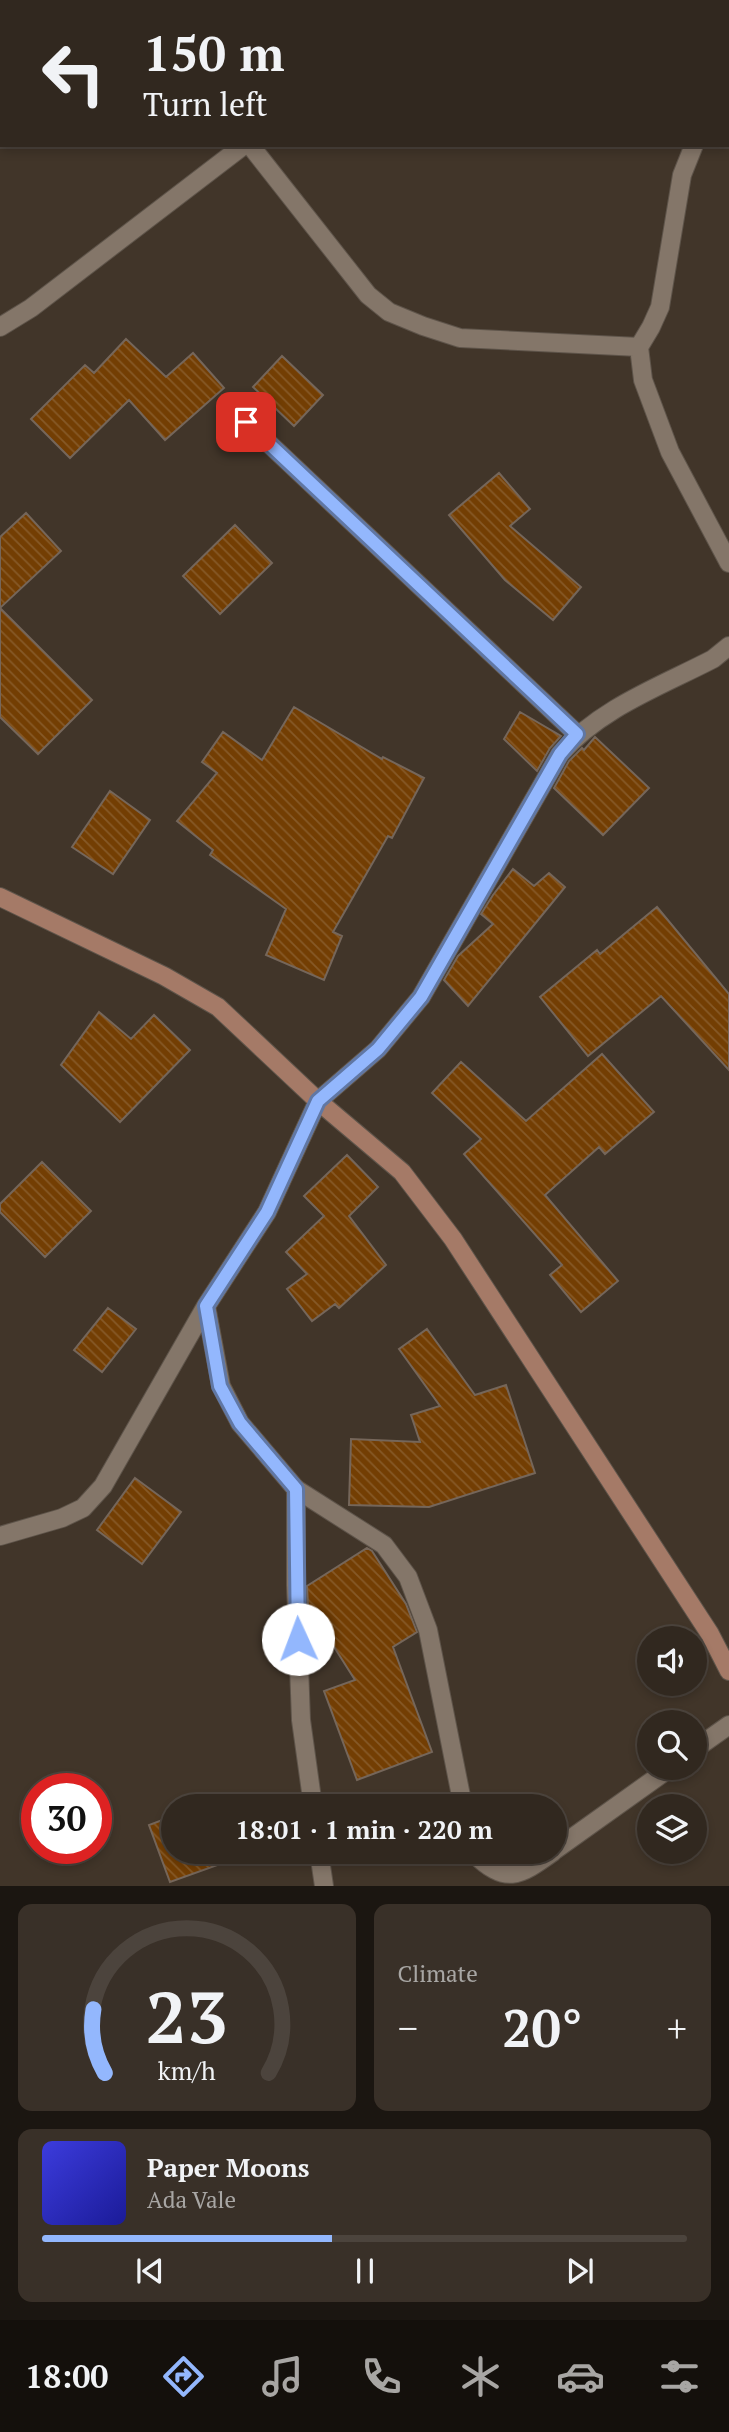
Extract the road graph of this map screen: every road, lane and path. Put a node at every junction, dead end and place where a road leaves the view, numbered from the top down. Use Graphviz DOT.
graph roads {
  1 [pos="241,147"];
  2 [pos="252,147"];
  3 [pos="693,147"];
  4 [pos="0,327"];
  5 [pos="639,347"];
  6 [pos="227,404"];
  7 [pos="729,563"];
  8 [pos="729,646"];
  9 [pos="577,734"];
  10 [pos="0,897"];
  11 [pos="318,1101"];
  12 [pos="206,1306"];
  13 [pos="296,1489"];
  14 [pos="0,1536"];
  15 [pos="729,1671"];
  16 [pos="729,1725"];
  17 [pos="707,1741"];
  18 [pos="653,1780"];
  19 [pos="311,1794"];
  20 [pos="461,1794"];
  21 [pos="567,1842"];
  22 [pos="321,1864"];
  23 [pos="485,1864"];
  24 [pos="536,1864"];
  25 [pos="324,1886"];
  1 -- 4 [label="street"];
  2 -- 5 [label="street"];
  3 -- 5 [label="street"];
  5 -- 7 [label="street"];
  6 -- 9 [label="street"];
  8 -- 9 [label="street"];
  9 -- 11 [label="street"];
  10 -- 11 [label="street"];
  11 -- 12 [label="street"];
  11 -- 15 [label="street"];
  12 -- 13 [label="street"];
  12 -- 14 [label="street"];
  13 -- 19 [label="street"];
  13 -- 20 [label="street"];
  16 -- 17 [label="street"];
  18 -- 21 [label="street"];
  22 -- 25 [label="street"];
  23 -- 24 [label="street"];
}
